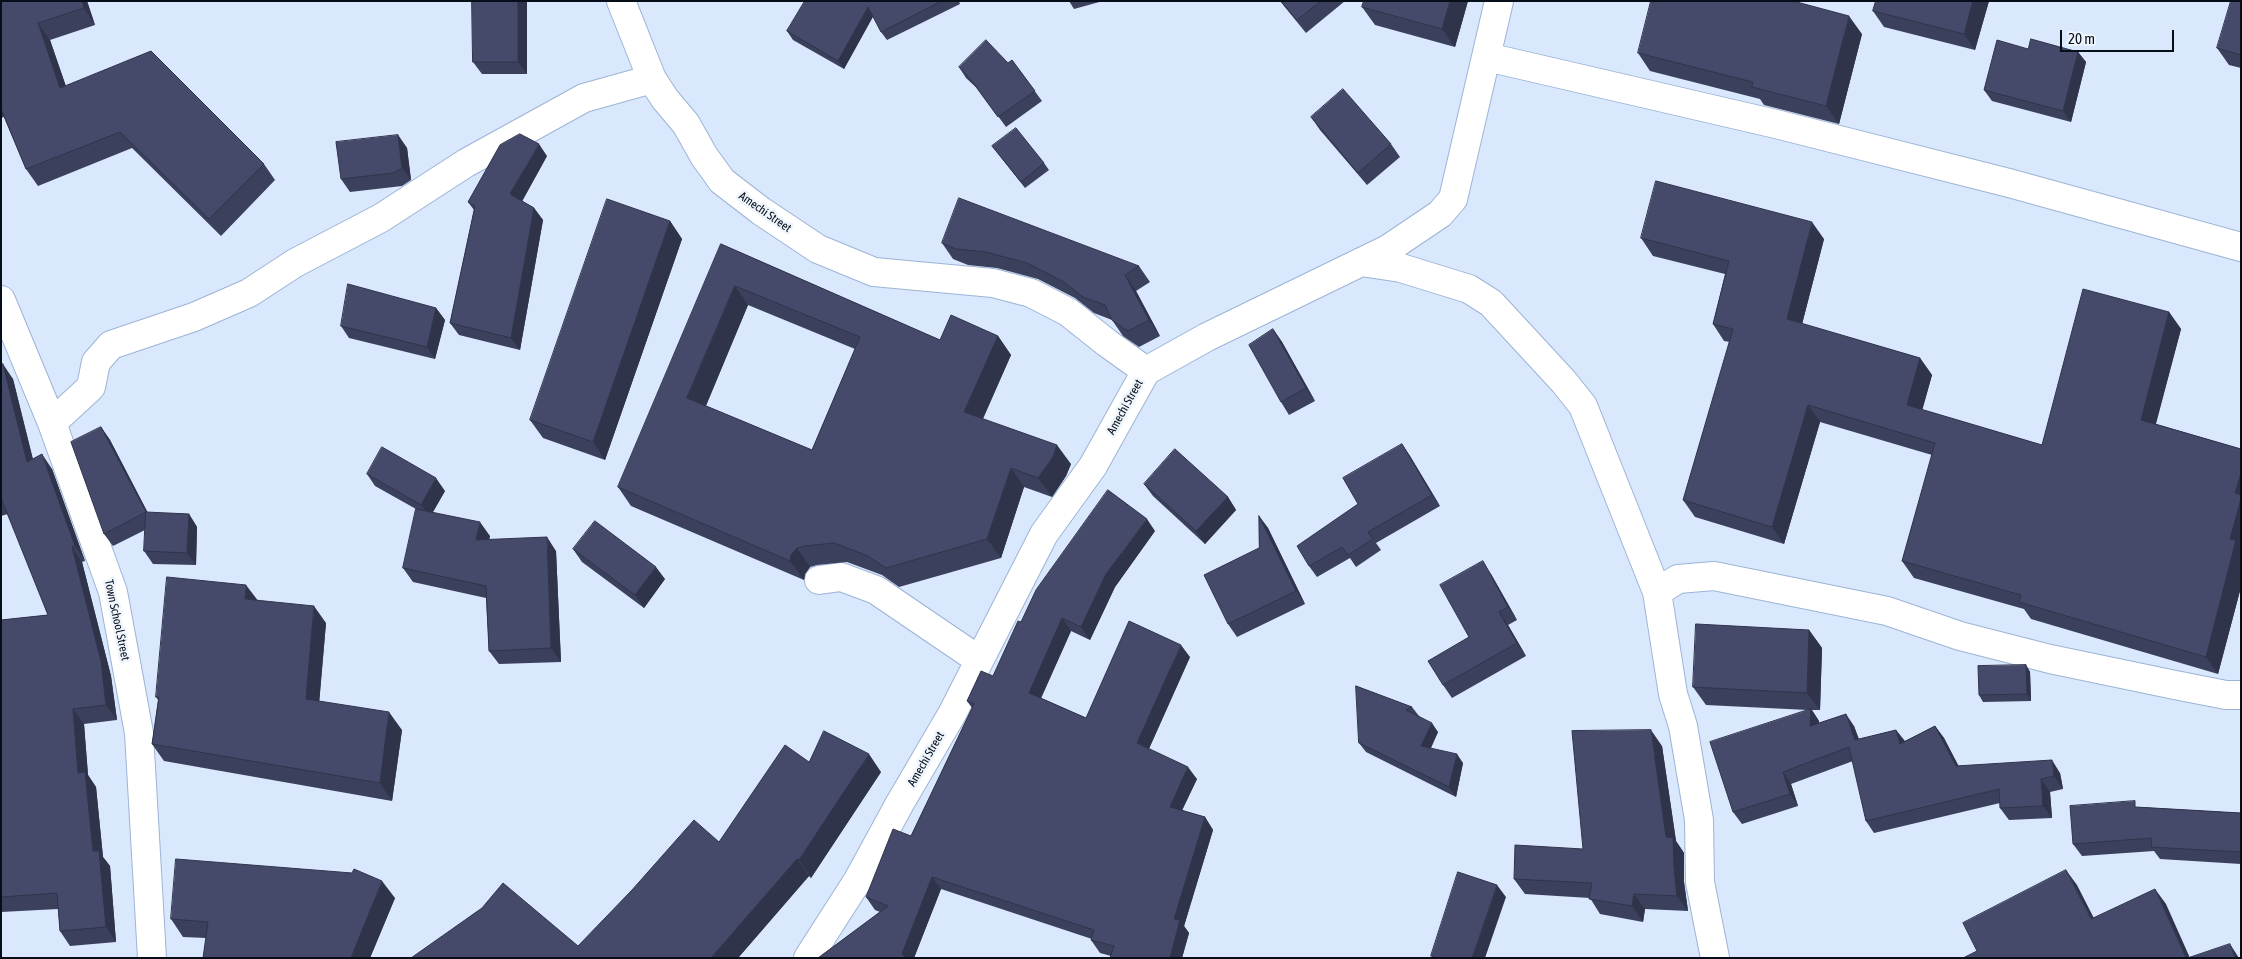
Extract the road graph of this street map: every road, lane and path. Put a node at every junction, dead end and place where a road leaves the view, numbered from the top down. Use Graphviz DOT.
graph roads {
  1 [pos="621,1"];
  2 [pos="1499,1"];
  3 [pos="1487,57"];
  4 [pos="652,79"];
  5 [pos="2241,247"];
  6 [pos="1361,262"];
  7 [pos="1,300"];
  8 [pos="13,357"];
  9 [pos="1146,371"];
  10 [pos="52,423"];
  11 [pos="819,580"];
  12 [pos="1657,592"];
  13 [pos="979,660"];
  14 [pos="2241,696"];
  15 [pos="152,958"];
  16 [pos="808,958"];
  17 [pos="1715,958"];
  1 -- 4 [label="street, Amechi Street"];
  2 -- 3 [label="street"];
  3 -- 5 [label="street"];
  3 -- 6 [label="street"];
  4 -- 9 [label="street, Amechi Street"];
  4 -- 10 [label="street"];
  6 -- 9 [label="street"];
  6 -- 12 [label="street"];
  7 -- 8 [label="street, Town School Street"];
  8 -- 10 [label="street, Town School Street"];
  9 -- 13 [label="street, Amechi Street"];
  10 -- 15 [label="street, Town School Street"];
  11 -- 13 [label="street"];
  12 -- 14 [label="street"];
  12 -- 17 [label="street"];
  13 -- 16 [label="street, Amechi Street"];
}
